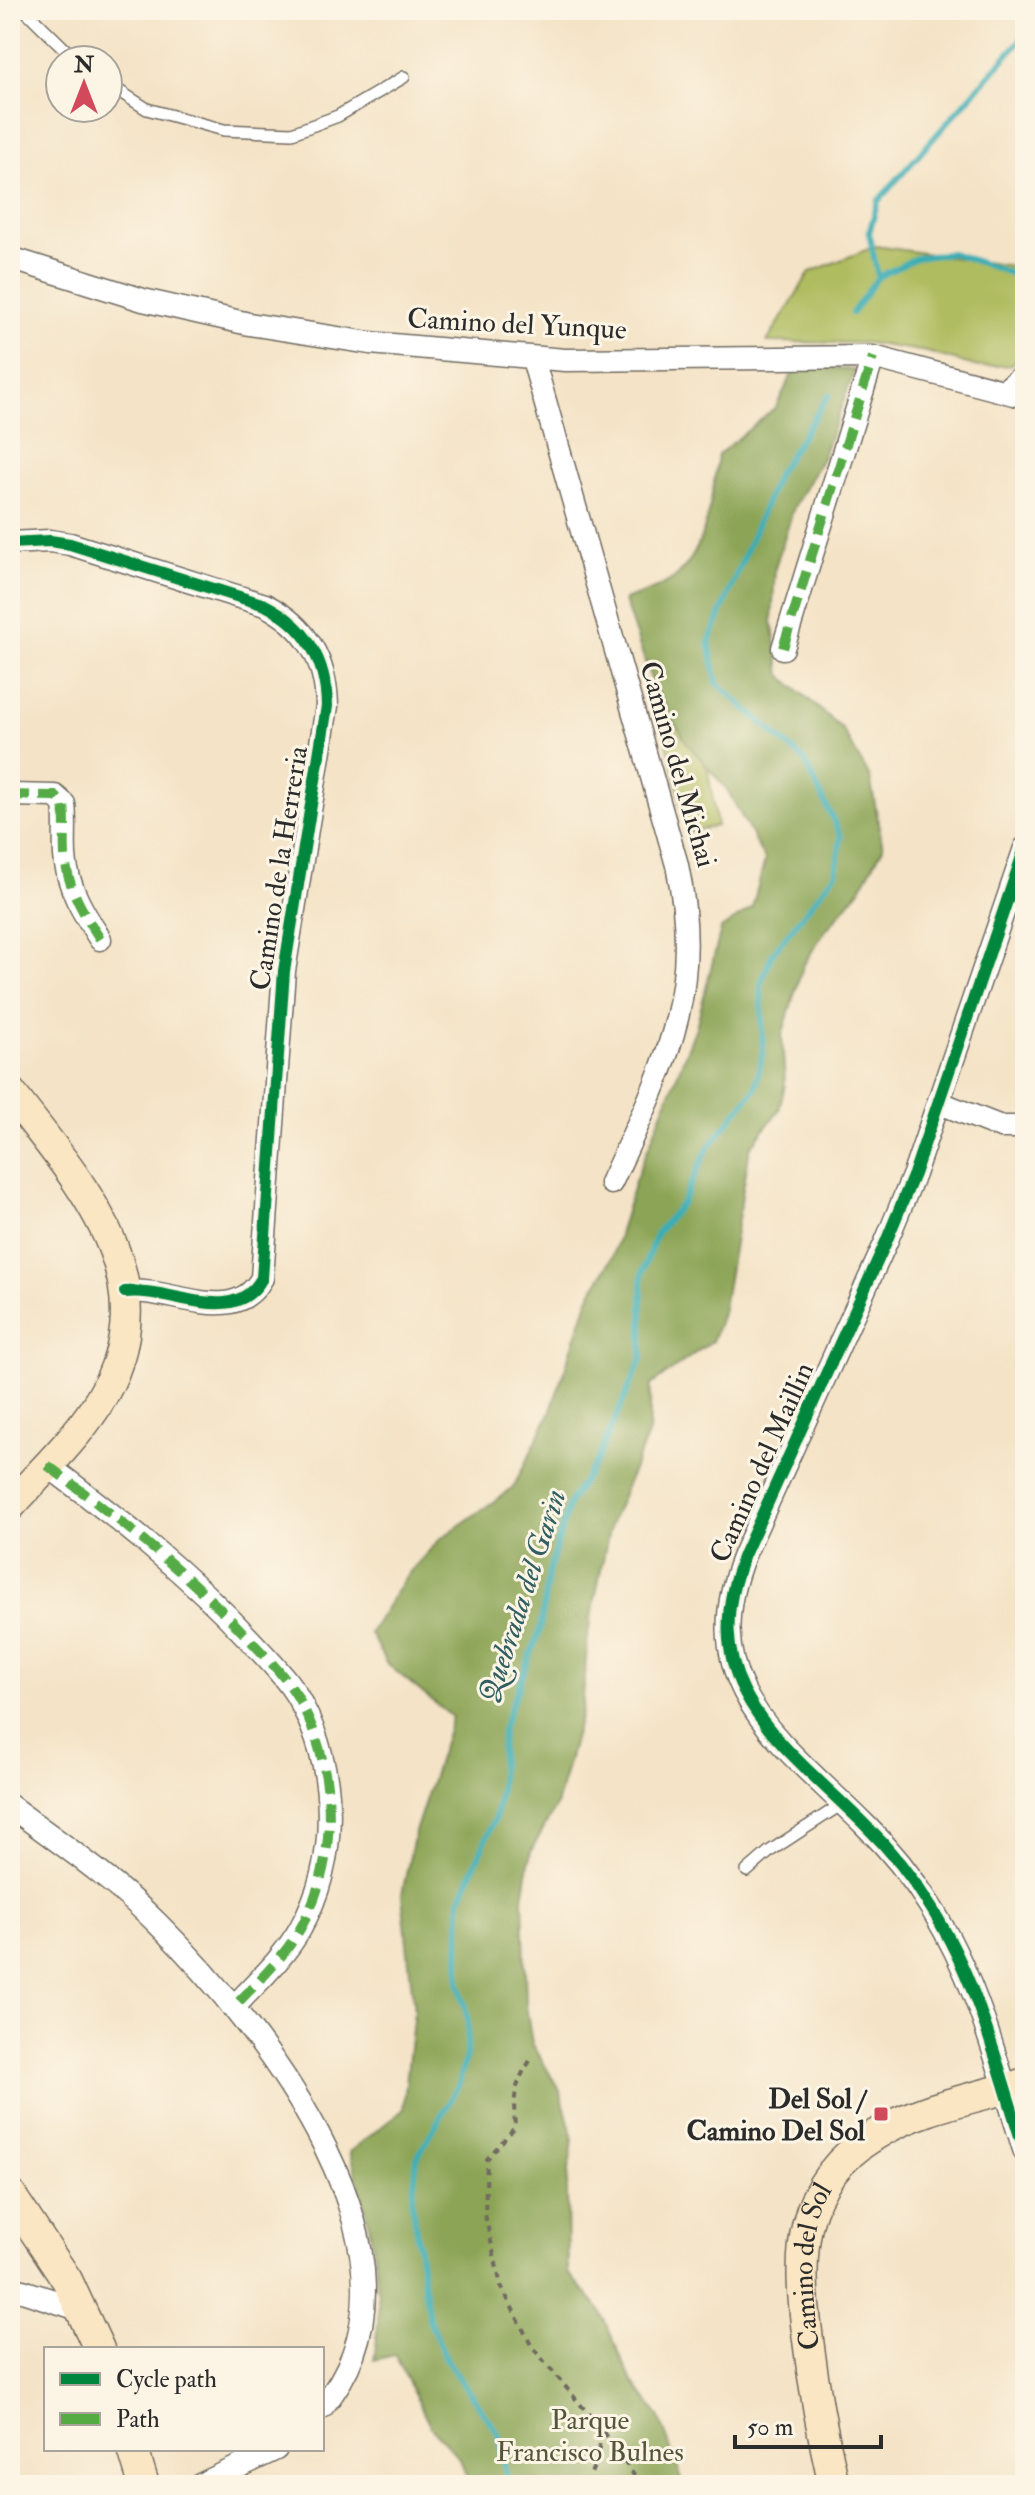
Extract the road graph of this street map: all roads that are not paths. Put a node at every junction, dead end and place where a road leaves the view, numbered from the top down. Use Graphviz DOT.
graph roads {
  1 [pos="25,10"];
  2 [pos="60,44"];
  3 [pos="404,77"];
  4 [pos="124,94"];
  5 [pos="10,258"];
  6 [pos="873,357"];
  7 [pos="533,359"];
  8 [pos="1025,374"];
  9 [pos="1014,394"];
  10 [pos="10,543"];
  11 [pos="783,648"];
  12 [pos="10,795"];
  13 [pos="1025,848"];
  14 [pos="100,939"];
  15 [pos="10,1092"];
  16 [pos="940,1103"];
  17 [pos="1025,1127"];
  18 [pos="611,1183"];
  19 [pos="125,1292"];
  20 [pos="47,1465"];
  21 [pos="10,1506"];
  22 [pos="842,1804"];
  23 [pos="10,1806"];
  24 [pos="747,1871"];
  25 [pos="233,2008"];
  26 [pos="1016,2086"];
  27 [pos="1025,2152"];
  28 [pos="10,2194"];
  29 [pos="10,2287"];
  30 [pos="82,2310"];
  31 [pos="98,2347"];
  32 [pos="324,2404"];
  33 [pos="134,2451"];
  34 [pos="272,2451"];
  35 [pos="144,2485"];
  36 [pos="200,2485"];
  37 [pos="834,2485"];
  1 -- 2 [label="lane"];
  3 -- 4 [label="lane"];
  5 -- 7 [label="street, Camino del Yunque"];
  6 -- 7 [label="street, Camino del Yunque"];
  6 -- 9 [label="street, Camino del Yunque"];
  6 -- 11 [label="street"];
  7 -- 18 [label="street, Camino del Michai"];
  8 -- 9 [label="street"];
  10 -- 19 [label="street, Camino de la Herreria"];
  12 -- 14 [label="street"];
  13 -- 16 [label="street, Camino del Maillin"];
  15 -- 19 [label="street"];
  16 -- 17 [label="street"];
  16 -- 22 [label="street, Camino del Maillin"];
  19 -- 20 [label="street"];
  20 -- 21 [label="street"];
  20 -- 25 [label="street"];
  22 -- 24 [label="lane"];
  22 -- 26 [label="street, Camino del Maillin"];
  23 -- 25 [label="street"];
  25 -- 32 [label="street"];
  26 -- 27 [label="street, Camino del Maillin"];
  26 -- 37 [label="street, Camino del Sol"];
  28 -- 30 [label="street"];
  29 -- 30 [label="street"];
  30 -- 31 [label="street"];
  33 -- 35 [label="street"];
  34 -- 36 [label="street"];
}
